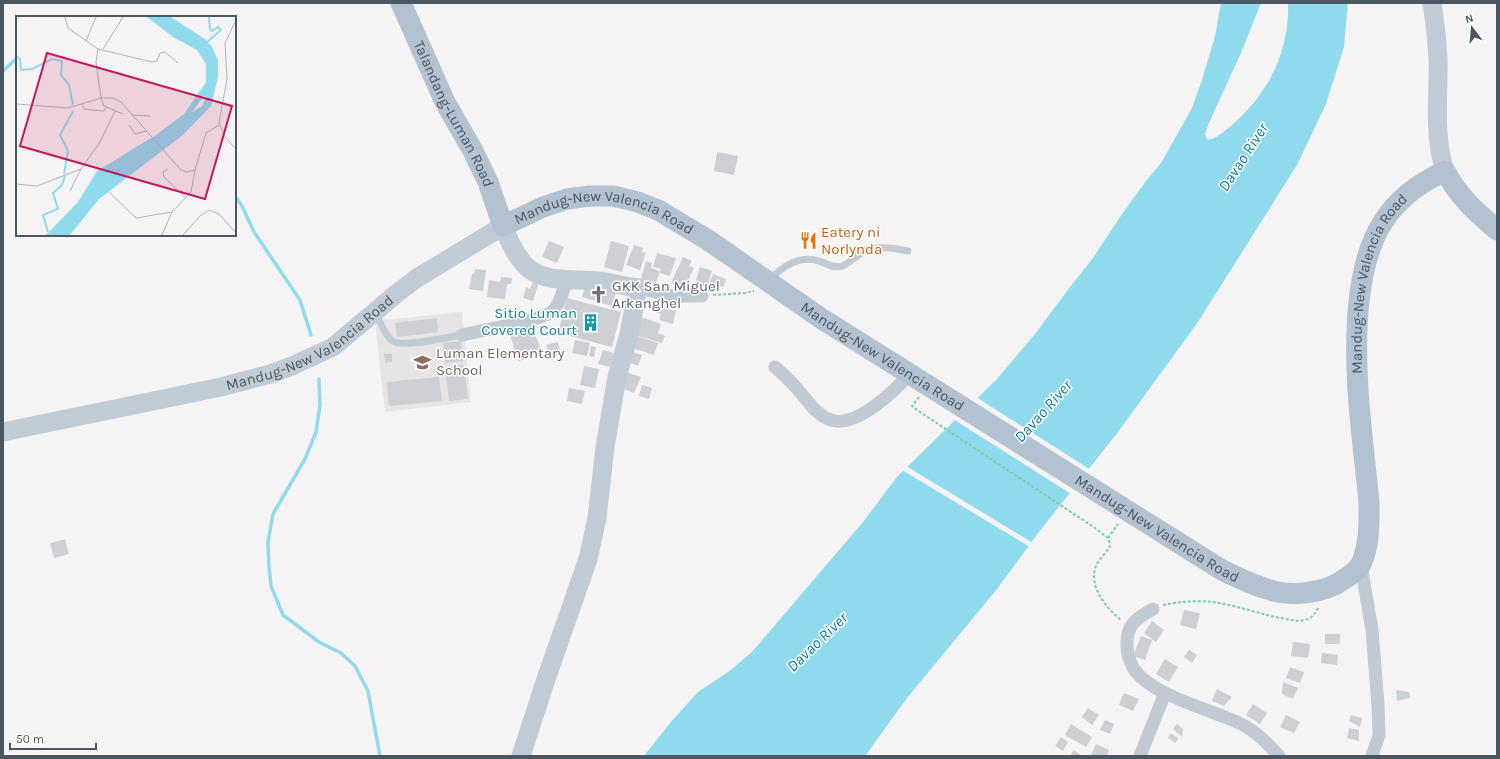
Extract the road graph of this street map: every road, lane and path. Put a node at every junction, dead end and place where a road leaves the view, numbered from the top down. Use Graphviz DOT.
graph roads {
  1 [pos="401,3"];
  2 [pos="1432,3"];
  3 [pos="1445,170"];
  4 [pos="503,226"];
  5 [pos="1497,230"];
  6 [pos="908,251"];
  7 [pos="567,280"];
  8 [pos="768,282"];
  9 [pos="638,288"];
  10 [pos="702,296"];
  11 [pos="374,312"];
  12 [pos="462,335"];
  13 [pos="775,367"];
  14 [pos="910,373"];
  15 [pos="917,410"];
  16 [pos="3,432"];
  17 [pos="1361,565"];
  18 [pos="1324,590"];
  19 [pos="1153,609"];
  20 [pos="1131,625"];
  21 [pos="1165,693"];
  22 [pos="521,756"];
  23 [pos="1140,756"];
  24 [pos="1279,756"];
  25 [pos="1372,756"];
  1 -- 4 [label="main road, Talandang-Luman Road"];
  2 -- 3 [label="street"];
  3 -- 5 [label="main road"];
  3 -- 17 [label="main road, Mandug-New Valencia Road"];
  4 -- 7 [label="street"];
  4 -- 8 [label="main road, Mandug-New Valencia Road"];
  4 -- 11 [label="street, Mandug-New Valencia Road"];
  6 -- 8 [label="lane"];
  7 -- 9 [label="street"];
  7 -- 12 [label="street"];
  8 -- 10 [label="path"];
  8 -- 14 [label="main road, Mandug-New Valencia Road"];
  9 -- 10 [label="street"];
  9 -- 22 [label="street"];
  11 -- 12 [label="lane"];
  11 -- 16 [label="street, Mandug-New Valencia Road"];
  13 -- 14 [label="street"];
  14 -- 18 [label="main road, Mandug-New Valencia Road"];
  15 -- 20 [label="path"];
  17 -- 18 [label="main road, Mandug-New Valencia Road"];
  17 -- 25 [label="street"];
  18 -- 19 [label="path"];
  19 -- 20 [label="street"];
  20 -- 21 [label="street"];
  21 -- 23 [label="street"];
  21 -- 24 [label="street"];
}
